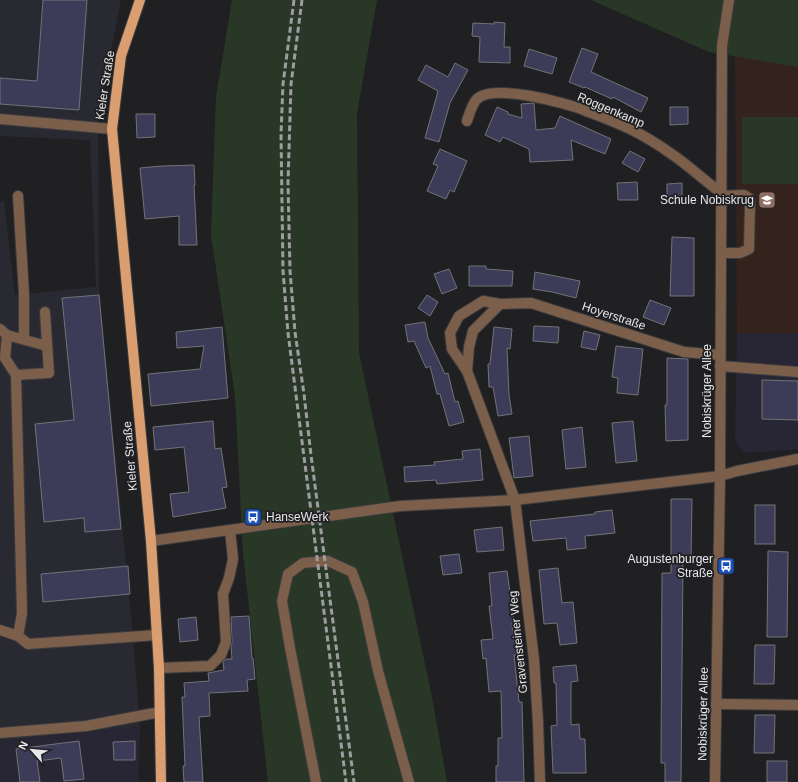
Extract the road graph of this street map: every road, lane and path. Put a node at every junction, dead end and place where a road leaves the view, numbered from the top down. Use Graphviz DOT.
graph roads {
  1 [pos="140,0"];
  2 [pos="729,0"];
  3 [pos="0,120"];
  4 [pos="467,121"];
  5 [pos="112,129"];
  6 [pos="720,194"];
  7 [pos="18,196"];
  8 [pos="720,253"];
  9 [pos="500,304"];
  10 [pos="45,312"];
  11 [pos="4,332"];
  12 [pos="24,339"];
  13 [pos="47,346"];
  14 [pos="720,355"];
  15 [pos="720,366"];
  16 [pos="467,371"];
  17 [pos="798,372"];
  18 [pos="16,375"];
  19 [pos="798,459"];
  20 [pos="720,476"];
  21 [pos="515,500"];
  22 [pos="230,530"];
  23 [pos="151,541"];
  24 [pos="0,630"];
  25 [pos="157,634"];
  26 [pos="18,636"];
  27 [pos="159,668"];
  28 [pos="716,704"];
  29 [pos="798,704"];
  30 [pos="160,712"];
  31 [pos="0,733"];
  32 [pos="161,782"];
  33 [pos="316,782"];
  34 [pos="409,782"];
  35 [pos="540,782"];
  36 [pos="715,782"];
  1 -- 5 [label="main road, Kieler Straße"];
  2 -- 6 [label="street, Nobiskrüger Allee"];
  3 -- 5 [label="street, Kieler Straße"];
  4 -- 6 [label="street, Roggenkamp"];
  5 -- 23 [label="main road, Kieler Straße"];
  6 -- 8 [label="street, Nobiskrüger Allee"];
  6 -- 8 [label="street"];
  7 -- 12 [label="street"];
  8 -- 14 [label="street, Nobiskrüger Allee"];
  9 -- 14 [label="street, Hoyerstraße"];
  9 -- 16 [label="street, Hoyerstraße"];
  9 -- 16 [label="street, Hoyerstraße"];
  10 -- 13 [label="street"];
  11 -- 12 [label="street"];
  11 -- 18 [label="street"];
  12 -- 13 [label="street"];
  13 -- 18 [label="street"];
  14 -- 15 [label="street, Nobiskrüger Allee"];
  15 -- 17 [label="street"];
  15 -- 20 [label="street, Nobiskrüger Allee"];
  16 -- 21 [label="street, Hoyerstraße"];
  18 -- 26 [label="street"];
  19 -- 20 [label="street"];
  20 -- 21 [label="street"];
  20 -- 28 [label="street, Nobiskrüger Allee"];
  21 -- 22 [label="street"];
  21 -- 35 [label="street, Gravensteiner Weg"];
  22 -- 23 [label="street"];
  22 -- 27 [label="street"];
  23 -- 25 [label="main road, Kieler Straße"];
  24 -- 26 [label="street"];
  25 -- 26 [label="street"];
  25 -- 27 [label="main road, Kieler Straße"];
  27 -- 30 [label="main road, Kieler Straße"];
  28 -- 29 [label="street"];
  28 -- 36 [label="street, Nobiskrüger Allee"];
  30 -- 31 [label="street"];
  30 -- 32 [label="main road, Kieler Straße"];
  33 -- 34 [label="street"];
}
